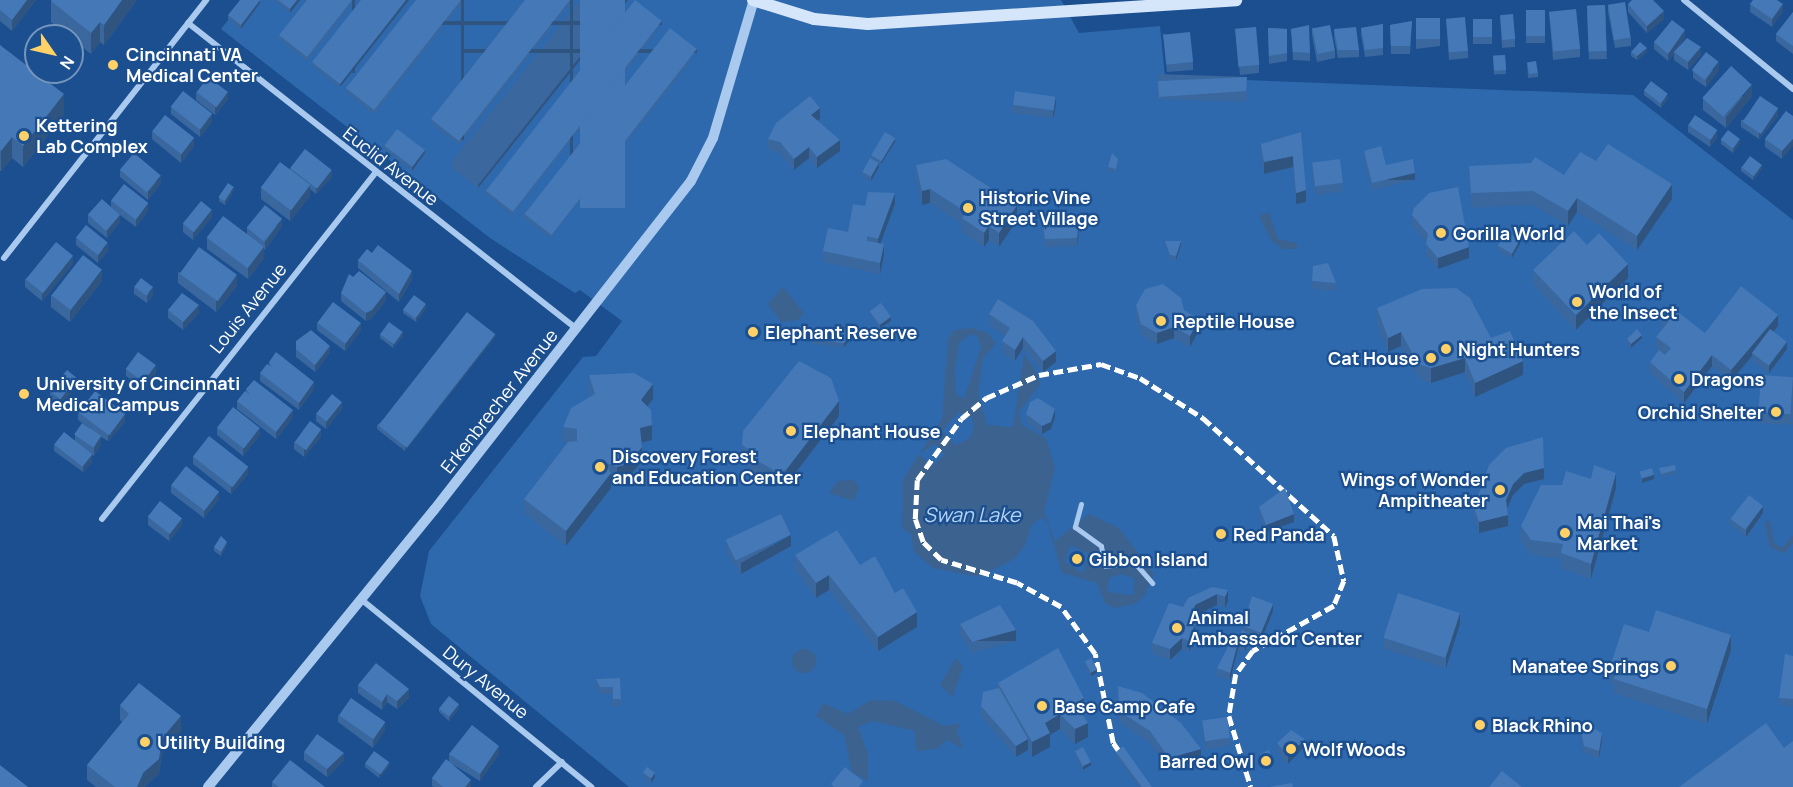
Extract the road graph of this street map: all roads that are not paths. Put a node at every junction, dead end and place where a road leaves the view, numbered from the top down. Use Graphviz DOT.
graph roads {
  1 [pos="206,0"];
  2 [pos="754,0"];
  3 [pos="1236,0"];
  4 [pos="1684,0"];
  5 [pos="188,23"];
  6 [pos="1793,89"];
  7 [pos="375,173"];
  8 [pos="4,258"];
  9 [pos="577,329"];
  10 [pos="1081,504"];
  11 [pos="102,519"];
  12 [pos="1152,583"];
  13 [pos="362,600"];
  14 [pos="562,762"];
  15 [pos="208,787"];
  16 [pos="536,787"];
  17 [pos="591,787"];
  1 -- 5 [label="street"];
  2 -- 3 [label="main road"];
  2 -- 9 [label="street, Erkenbrecher Avenue"];
  4 -- 6 [label="street"];
  5 -- 7 [label="street, Euclid Avenue"];
  5 -- 8 [label="street"];
  7 -- 9 [label="street, Euclid Avenue"];
  7 -- 11 [label="street, Louis Avenue"];
  9 -- 13 [label="street, Erkenbrecher Avenue"];
  10 -- 12 [label="street"];
  13 -- 14 [label="street, Dury Avenue"];
  13 -- 15 [label="street, Erkenbrecher Avenue"];
  14 -- 16 [label="street"];
  14 -- 17 [label="street, Dury Avenue"];
}
